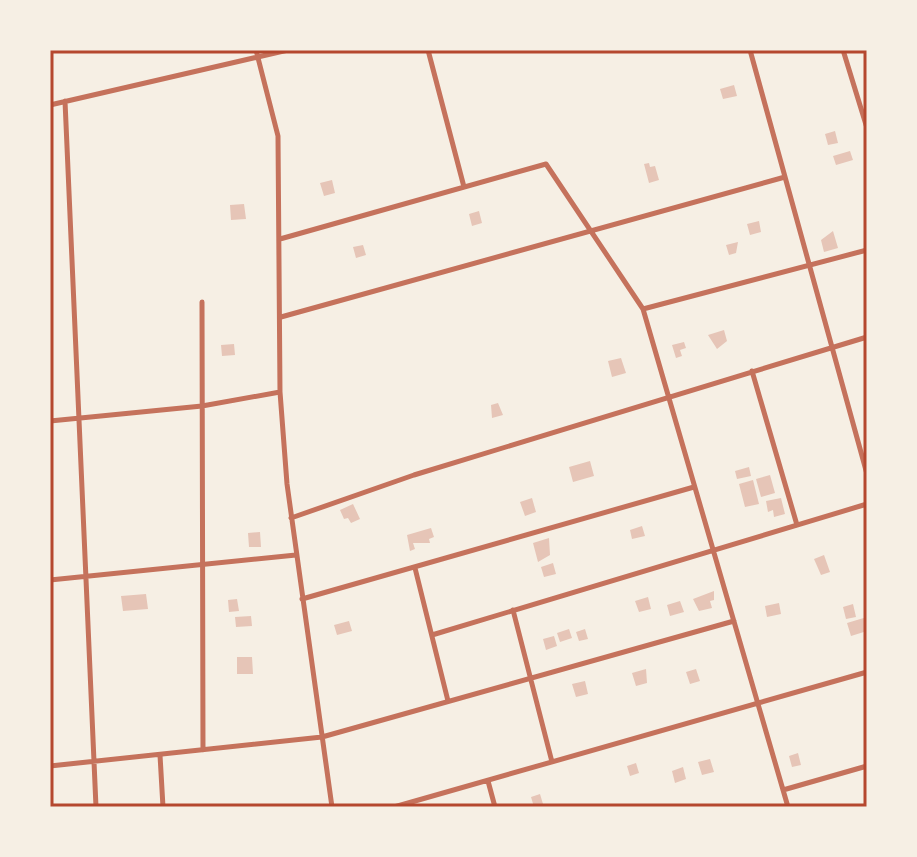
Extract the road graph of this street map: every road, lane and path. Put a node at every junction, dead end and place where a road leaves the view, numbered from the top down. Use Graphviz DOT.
graph roads {
  1 [pos="288,50"];
  2 [pos="428,50"];
  3 [pos="750,50"];
  4 [pos="843,50"];
  5 [pos="256,54"];
  6 [pos="65,101"];
  7 [pos="50,105"];
  8 [pos="867,128"];
  9 [pos="785,177"];
  10 [pos="464,187"];
  11 [pos="591,231"];
  12 [pos="280,239"];
  13 [pos="867,250"];
  14 [pos="809,265"];
  15 [pos="202,302"];
  16 [pos="643,309"];
  17 [pos="280,317"];
  18 [pos="867,337"];
  19 [pos="831,347"];
  20 [pos="752,371"];
  21 [pos="280,392"];
  22 [pos="668,396"];
  23 [pos="202,406"];
  24 [pos="79,418"];
  25 [pos="50,421"];
  26 [pos="867,474"];
  27 [pos="694,487"];
  28 [pos="867,504"];
  29 [pos="291,518"];
  30 [pos="797,525"];
  31 [pos="713,549"];
  32 [pos="296,555"];
  33 [pos="202,565"];
  34 [pos="415,568"];
  35 [pos="86,577"];
  36 [pos="50,580"];
  37 [pos="302,599"];
  38 [pos="513,610"];
  39 [pos="734,621"];
  40 [pos="432,635"];
  41 [pos="867,672"];
  42 [pos="530,678"];
  43 [pos="448,701"];
  44 [pos="758,705"];
  45 [pos="322,737"];
  46 [pos="203,750"];
  47 [pos="160,755"];
  48 [pos="94,762"];
  49 [pos="552,762"];
  50 [pos="50,766"];
  51 [pos="867,766"];
  52 [pos="488,781"];
  53 [pos="783,790"];
  54 [pos="411,805"];
  55 [pos="96,807"];
  56 [pos="163,807"];
  57 [pos="332,807"];
  58 [pos="394,807"];
  59 [pos="495,807"];
  60 [pos="788,807"];
  1 -- 5 [label="street"];
  2 -- 10 [label="street"];
  3 -- 9 [label="street"];
  4 -- 8 [label="street"];
  5 -- 6 [label="street"];
  5 -- 12 [label="street"];
  6 -- 7 [label="street"];
  6 -- 24 [label="street"];
  9 -- 11 [label="street"];
  9 -- 14 [label="street"];
  10 -- 11 [label="street"];
  10 -- 12 [label="street"];
  11 -- 16 [label="street"];
  11 -- 17 [label="street"];
  12 -- 17 [label="street"];
  13 -- 14 [label="street"];
  14 -- 16 [label="street"];
  14 -- 19 [label="street"];
  15 -- 23 [label="street"];
  16 -- 22 [label="street"];
  17 -- 21 [label="street"];
  18 -- 19 [label="street"];
  19 -- 20 [label="street"];
  19 -- 26 [label="street"];
  20 -- 22 [label="street"];
  20 -- 30 [label="street"];
  21 -- 23 [label="street"];
  21 -- 29 [label="street"];
  22 -- 27 [label="street"];
  22 -- 29 [label="street"];
  23 -- 24 [label="street"];
  23 -- 33 [label="street"];
  24 -- 25 [label="street"];
  24 -- 35 [label="street"];
  27 -- 31 [label="street"];
  27 -- 34 [label="street"];
  28 -- 30 [label="street"];
  29 -- 32 [label="street"];
  30 -- 31 [label="street"];
  31 -- 38 [label="street"];
  31 -- 39 [label="street"];
  32 -- 33 [label="street"];
  32 -- 37 [label="street"];
  33 -- 35 [label="street"];
  33 -- 46 [label="street"];
  34 -- 37 [label="street"];
  34 -- 40 [label="street"];
  35 -- 36 [label="street"];
  35 -- 48 [label="street"];
  37 -- 45 [label="street"];
  38 -- 40 [label="street"];
  38 -- 42 [label="street"];
  39 -- 42 [label="street"];
  39 -- 44 [label="street"];
  40 -- 43 [label="street"];
  41 -- 44 [label="street"];
  42 -- 43 [label="street"];
  42 -- 49 [label="street"];
  43 -- 45 [label="street"];
  44 -- 49 [label="street"];
  44 -- 53 [label="street"];
  45 -- 46 [label="street"];
  45 -- 57 [label="street"];
  46 -- 47 [label="street"];
  47 -- 48 [label="street"];
  47 -- 56 [label="street"];
  48 -- 50 [label="street"];
  48 -- 55 [label="street"];
  49 -- 52 [label="street"];
  51 -- 53 [label="street"];
  52 -- 54 [label="street"];
  52 -- 59 [label="street"];
  53 -- 60 [label="street"];
  54 -- 58 [label="street"];
}
